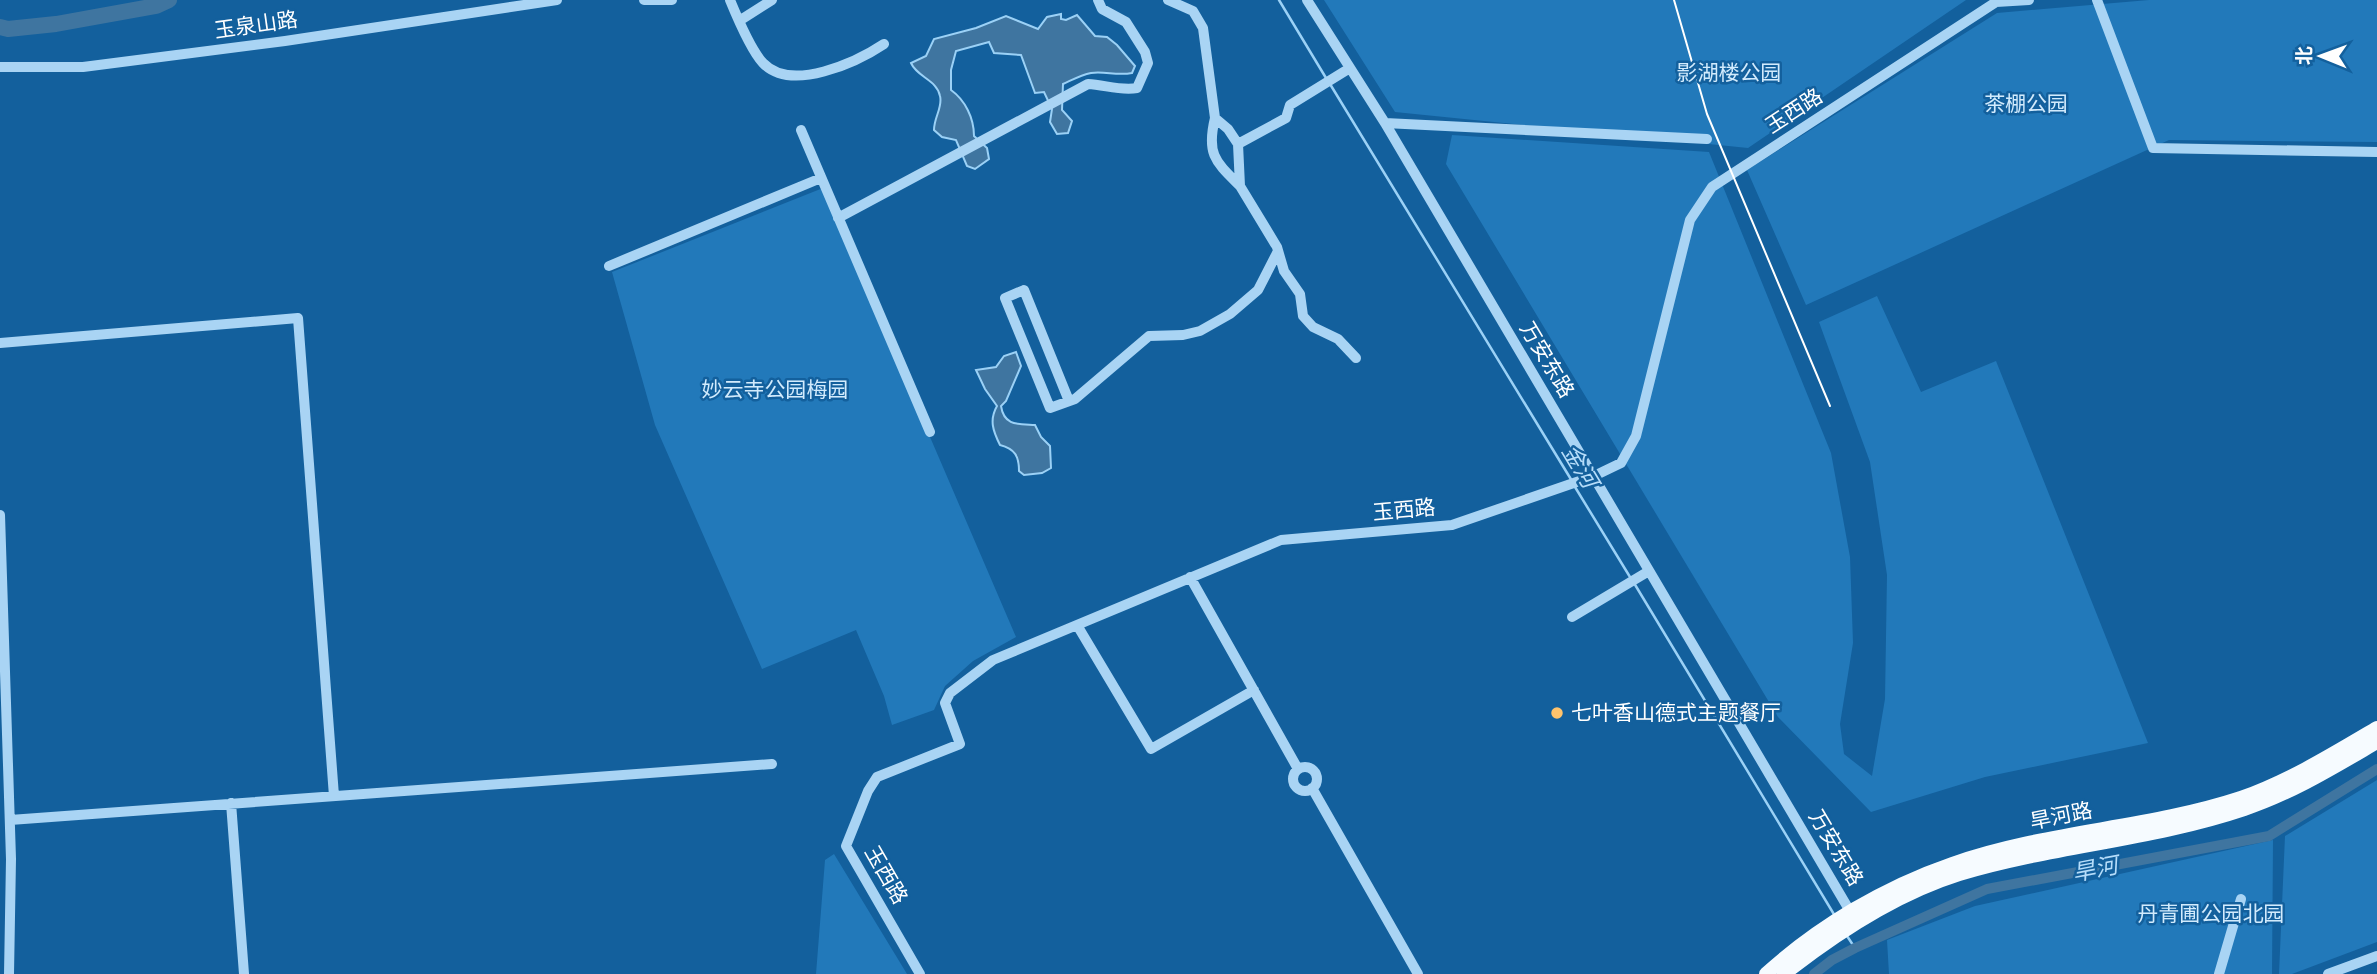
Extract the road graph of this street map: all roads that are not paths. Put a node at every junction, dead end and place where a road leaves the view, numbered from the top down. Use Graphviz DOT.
graph roads {
  1 [pos="557,0"];
  2 [pos="644,0"];
  3 [pos="672,0"];
  4 [pos="730,0"];
  5 [pos="772,0"];
  6 [pos="1098,0"];
  7 [pos="1168,0"];
  8 [pos="1307,0"];
  9 [pos="2029,0"];
  10 [pos="2097,0"];
  11 [pos="1996,1"];
  12 [pos="739,21"];
  13 [pos="884,44"];
  14 [pos="0,67"];
  15 [pos="1350,68"];
  16 [pos="1215,118"];
  17 [pos="1385,123"];
  18 [pos="801,130"];
  19 [pos="1707,139"];
  20 [pos="1238,144"];
  21 [pos="2377,152"];
  22 [pos="821,178"];
  23 [pos="1240,186"];
  24 [pos="838,218"];
  25 [pos="1278,251"];
  26 [pos="609,266"];
  27 [pos="0,343"];
  28 [pos="1356,358"];
  29 [pos="1069,401"];
  30 [pos="930,432"];
  31 [pos="1594,476"];
  32 [pos="0,515"];
  33 [pos="1649,571"];
  34 [pos="1190,577"];
  35 [pos="1572,617"];
  36 [pos="1077,625"];
  37 [pos="1254,690"];
  38 [pos="2377,728"];
  39 [pos="2377,742"];
  40 [pos="772,764"];
  41 [pos="1298,769"];
  42 [pos="1312,788"];
  43 [pos="334,796"];
  44 [pos="231,803"];
  45 [pos="10,820"];
  46 [pos="2241,899"];
  47 [pos="1850,921"];
  48 [pos="1831,932"];
  49 [pos="2377,956"];
  50 [pos="9,974"];
  51 [pos="244,974"];
  52 [pos="920,974"];
  53 [pos="1418,974"];
  54 [pos="1766,974"];
  55 [pos="1784,974"];
  56 [pos="2219,974"];
  57 [pos="2328,974"];
  1 -- 14 [label="street, 玉泉山路"];
  2 -- 3 [label="street"];
  4 -- 12 [label="street"];
  5 -- 12 [label="street"];
  6 -- 24 [label="street"];
  7 -- 16 [label="street"];
  8 -- 15 [label="street, 万安东路"];
  9 -- 11 [label="street"];
  10 -- 21 [label="street"];
  11 -- 31 [label="street, 玉西路"];
  12 -- 13 [label="street"];
  15 -- 17 [label="street, 万安东路"];
  15 -- 20 [label="street"];
  16 -- 20 [label="street"];
  16 -- 23 [label="street"];
  17 -- 19 [label="street"];
  17 -- 31 [label="street, 万安东路"];
  18 -- 22 [label="street"];
  20 -- 23 [label="street"];
  22 -- 24 [label="street"];
  22 -- 26 [label="street"];
  23 -- 25 [label="street"];
  24 -- 30 [label="street"];
  25 -- 28 [label="street"];
  25 -- 29 [label="street"];
  27 -- 43 [label="street"];
  29 -- 29 [label="street"];
  31 -- 33 [label="street, 万安东路"];
  31 -- 34 [label="street, 玉西路"];
  32 -- 45 [label="street"];
  33 -- 35 [label="street"];
  33 -- 47 [label="street, 万安东路"];
  34 -- 36 [label="street, 玉西路"];
  34 -- 37 [label="street"];
  36 -- 37 [label="street"];
  36 -- 52 [label="street, 玉西路"];
  37 -- 41 [label="street"];
  38 -- 47 [label="main road, 旱河路"];
  39 -- 47 [label="main road, 旱河路"];
  40 -- 43 [label="street"];
  41 -- 42 [label="street"];
  41 -- 42 [label="street"];
  42 -- 53 [label="street"];
  43 -- 44 [label="street"];
  44 -- 45 [label="street"];
  44 -- 51 [label="street"];
  45 -- 50 [label="street"];
  46 -- 56 [label="street"];
  47 -- 48 [label="main road, 旱河路"];
  48 -- 54 [label="main road, 旱河路"];
  48 -- 55 [label="main road, 旱河路"];
  49 -- 57 [label="street"];
}
